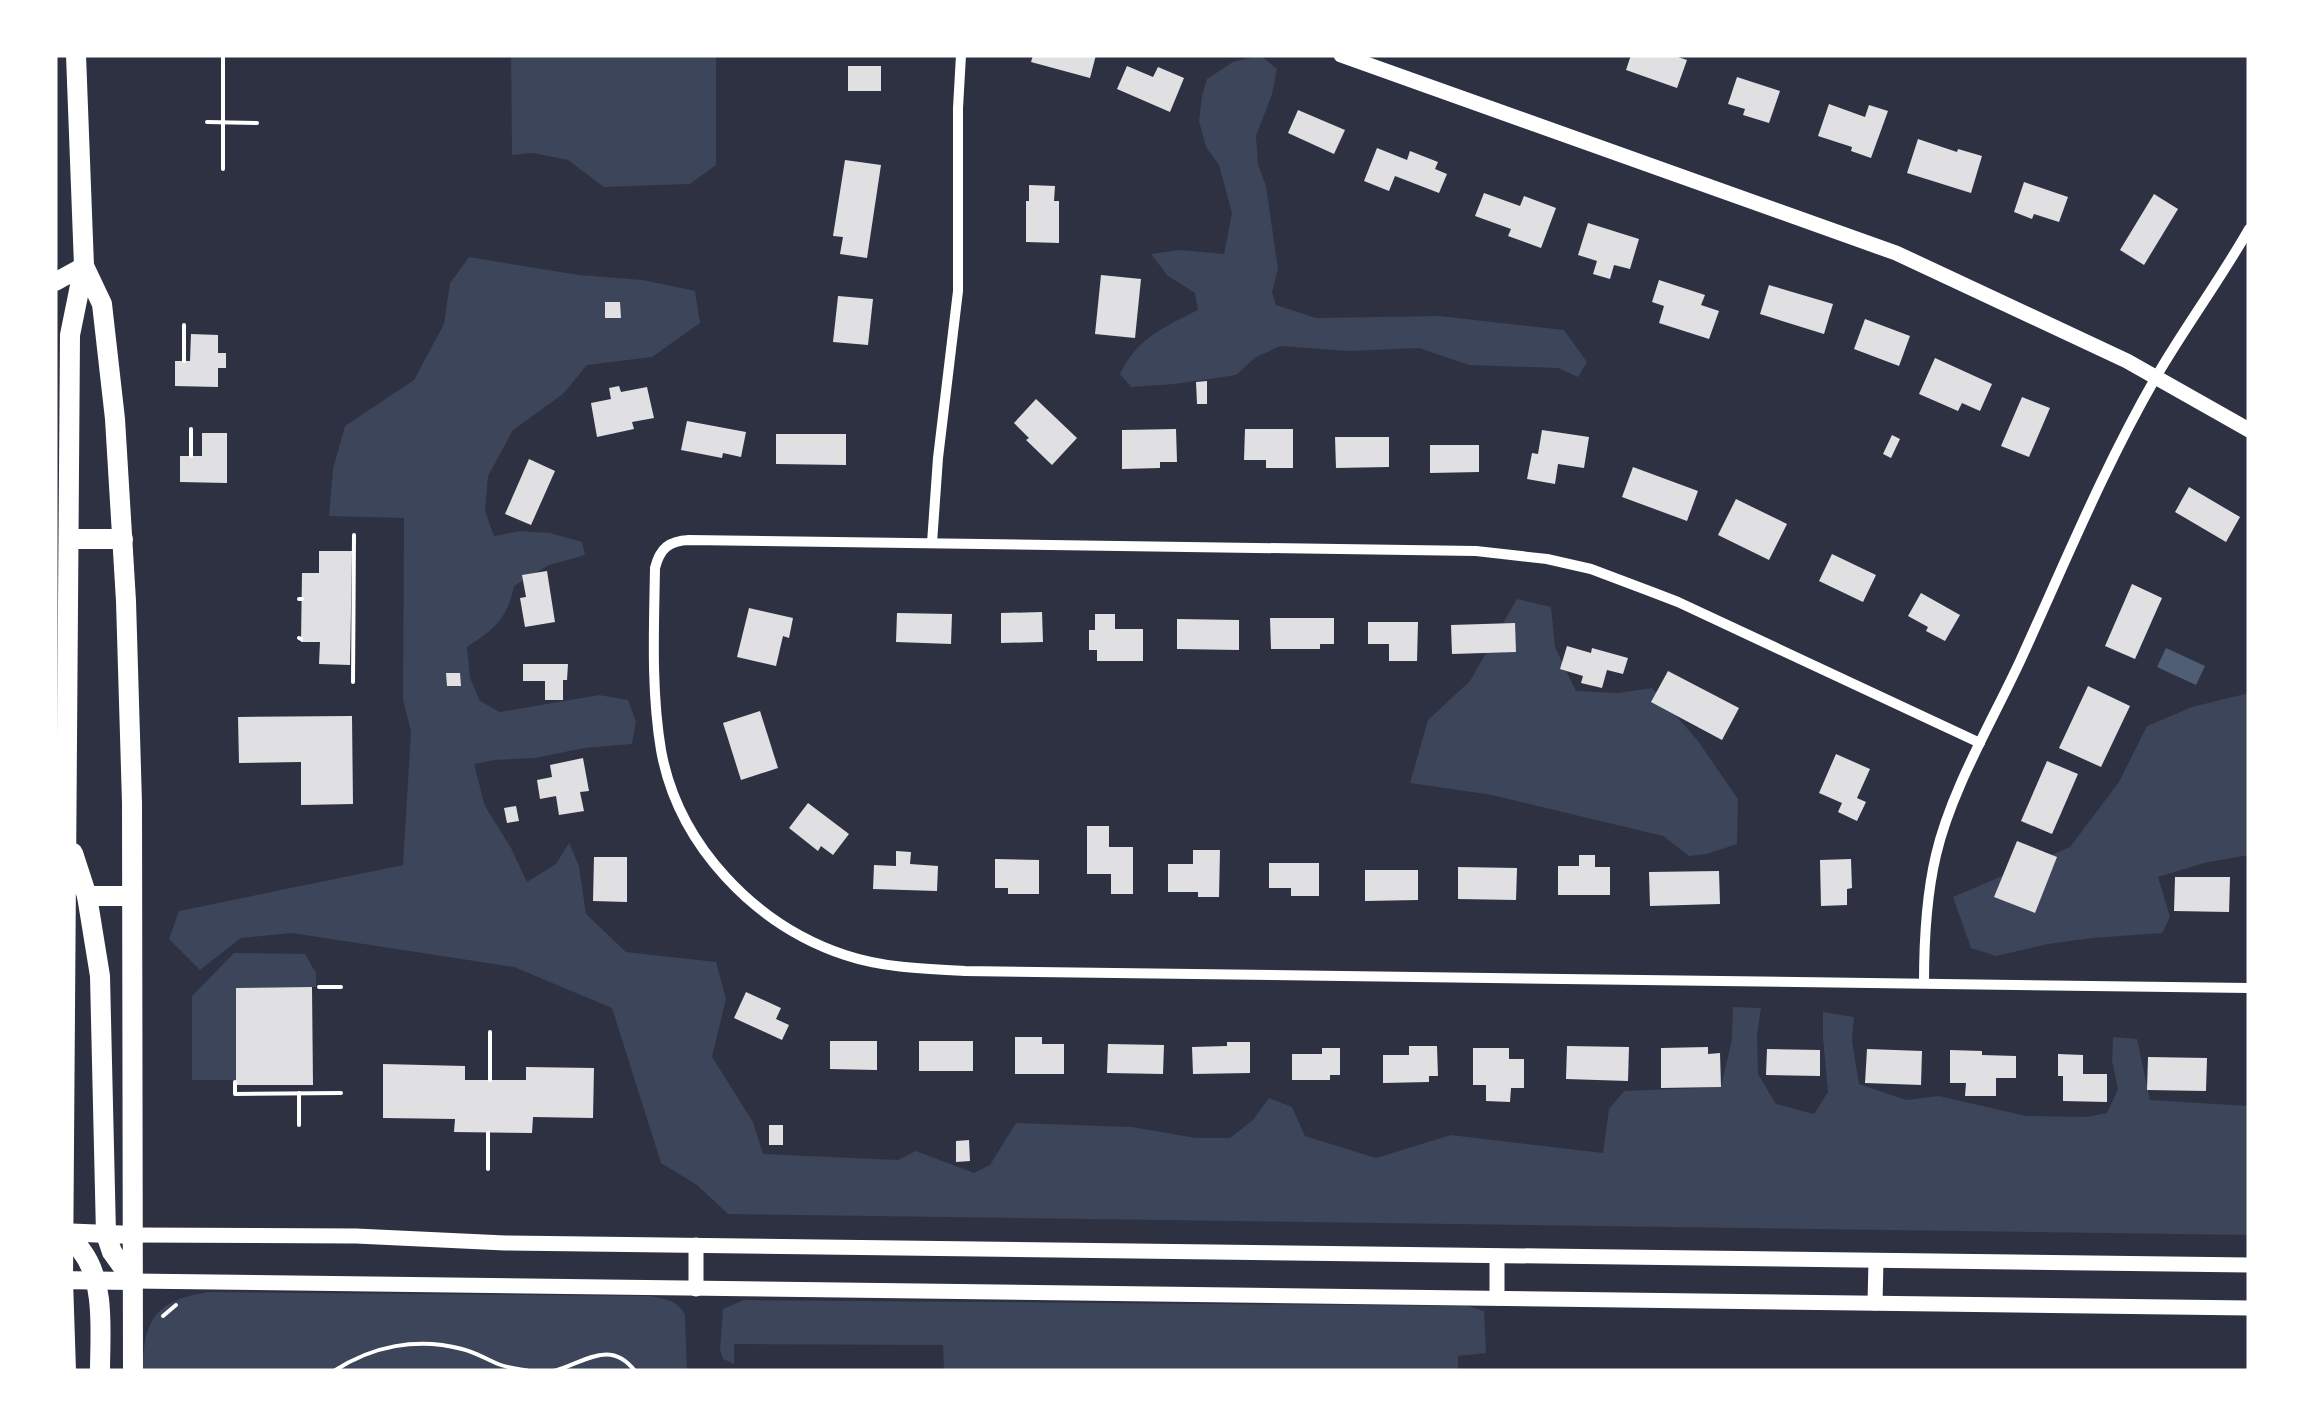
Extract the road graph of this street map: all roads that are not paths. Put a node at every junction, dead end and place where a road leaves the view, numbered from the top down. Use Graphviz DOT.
graph roads {
  1 [pos="76,55"];
  2 [pos="962,55"];
  3 [pos="1341,55"];
  4 [pos="2249,229"];
  5 [pos="84,266"];
  6 [pos="55,282"];
  7 [pos="2156,376"];
  8 [pos="2249,430"];
  9 [pos="70,539"];
  10 [pos="123,539"];
  11 [pos="932,543"];
  12 [pos="1980,742"];
  13 [pos="68,836"];
  14 [pos="87,896"];
  15 [pos="132,896"];
  16 [pos="1924,983"];
  17 [pos="2249,988"];
  18 [pos="59,1232"];
  19 [pos="106,1234"];
  20 [pos="133,1235"];
  21 [pos="696,1246"];
  22 [pos="1496,1256"];
  23 [pos="1876,1261"];
  24 [pos="2249,1265"];
  25 [pos="59,1280"];
  26 [pos="95,1282"];
  27 [pos="134,1282"];
  28 [pos="696,1288"];
  29 [pos="1496,1298"];
  30 [pos="1875,1303"];
  31 [pos="2249,1308"];
  32 [pos="66,1371"];
  33 [pos="100,1371"];
  34 [pos="134,1371"];
  1 -- 5 [label="main road"];
  2 -- 11 [label="street"];
  3 -- 7 [label="street"];
  4 -- 7 [label="street"];
  5 -- 6 [label="main road"];
  5 -- 9 [label="main road"];
  5 -- 10 [label="main road"];
  7 -- 8 [label="street"];
  7 -- 12 [label="street"];
  9 -- 10 [label="main road"];
  9 -- 13 [label="main road"];
  10 -- 15 [label="main road"];
  11 -- 12 [label="street"];
  11 -- 16 [label="street"];
  12 -- 16 [label="street"];
  13 -- 14 [label="main road"];
  13 -- 18 [label="main road"];
  14 -- 15 [label="main road"];
  14 -- 19 [label="main road"];
  15 -- 20 [label="main road"];
  16 -- 17 [label="street"];
  18 -- 19 [label="main road"];
  18 -- 25 [label="main road"];
  18 -- 26 [label="main road"];
  19 -- 20 [label="main road"];
  19 -- 27 [label="main road"];
  20 -- 21 [label="street"];
  20 -- 27 [label="main road"];
  21 -- 22 [label="street"];
  21 -- 28 [label="street"];
  22 -- 23 [label="street"];
  22 -- 29 [label="street"];
  23 -- 24 [label="street"];
  23 -- 30 [label="street"];
  25 -- 26 [label="main road"];
  25 -- 32 [label="main road"];
  26 -- 27 [label="main road"];
  26 -- 33 [label="main road"];
  27 -- 28 [label="street"];
  27 -- 34 [label="main road"];
  28 -- 29 [label="street"];
  29 -- 30 [label="street"];
  30 -- 31 [label="street"];
}
